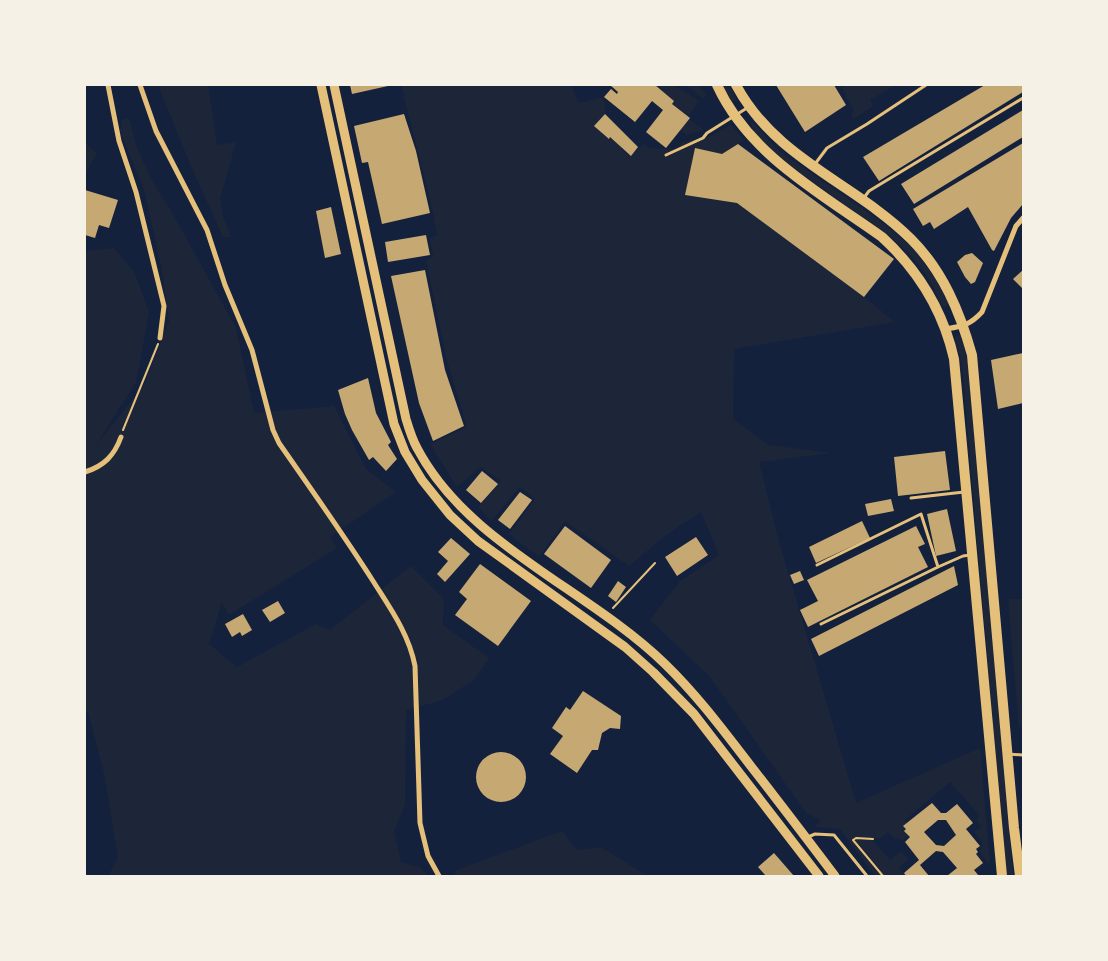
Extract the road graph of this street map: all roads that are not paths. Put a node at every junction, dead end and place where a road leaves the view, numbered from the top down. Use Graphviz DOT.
graph roads {
  1 [pos="108,85"];
  2 [pos="140,85"];
  3 [pos="321,85"];
  4 [pos="334,85"];
  5 [pos="717,85"];
  6 [pos="736,85"];
  7 [pos="926,85"];
  8 [pos="1023,98"];
  9 [pos="749,106"];
  10 [pos="735,117"];
  11 [pos="666,155"];
  12 [pos="814,167"];
  13 [pos="862,200"];
  14 [pos="1023,218"];
  15 [pos="963,326"];
  16 [pos="946,329"];
  17 [pos="160,338"];
  18 [pos="121,437"];
  19 [pos="85,472"];
  20 [pos="967,492"];
  21 [pos="911,498"];
  22 [pos="973,555"];
  23 [pos="817,565"];
  24 [pos="938,567"];
  25 [pos="822,624"];
  26 [pos="1008,754"];
  27 [pos="1023,754"];
  28 [pos="806,838"];
  29 [pos="439,876"];
  30 [pos="819,876"];
  31 [pos="836,876"];
  32 [pos="866,876"];
  33 [pos="1002,876"];
  34 [pos="1020,876"];
  1 -- 17 [label="street"];
  2 -- 29 [label="street"];
  3 -- 30 [label="main road"];
  4 -- 28 [label="main road"];
  5 -- 10 [label="main road"];
  6 -- 9 [label="main road"];
  7 -- 12 [label="lane"];
  8 -- 13 [label="lane"];
  9 -- 10 [label="lane"];
  9 -- 12 [label="main road"];
  10 -- 11 [label="lane"];
  10 -- 16 [label="main road"];
  12 -- 13 [label="main road"];
  13 -- 15 [label="main road"];
  14 -- 15 [label="street"];
  15 -- 16 [label="street"];
  15 -- 26 [label="main road"];
  16 -- 20 [label="main road"];
  18 -- 19 [label="street"];
  20 -- 21 [label="lane"];
  20 -- 22 [label="main road"];
  22 -- 24 [label="lane"];
  22 -- 33 [label="main road"];
  23 -- 24 [label="lane"];
  24 -- 25 [label="lane"];
  26 -- 27 [label="lane"];
  26 -- 34 [label="main road"];
  28 -- 31 [label="main road"];
  28 -- 32 [label="lane"];
}
